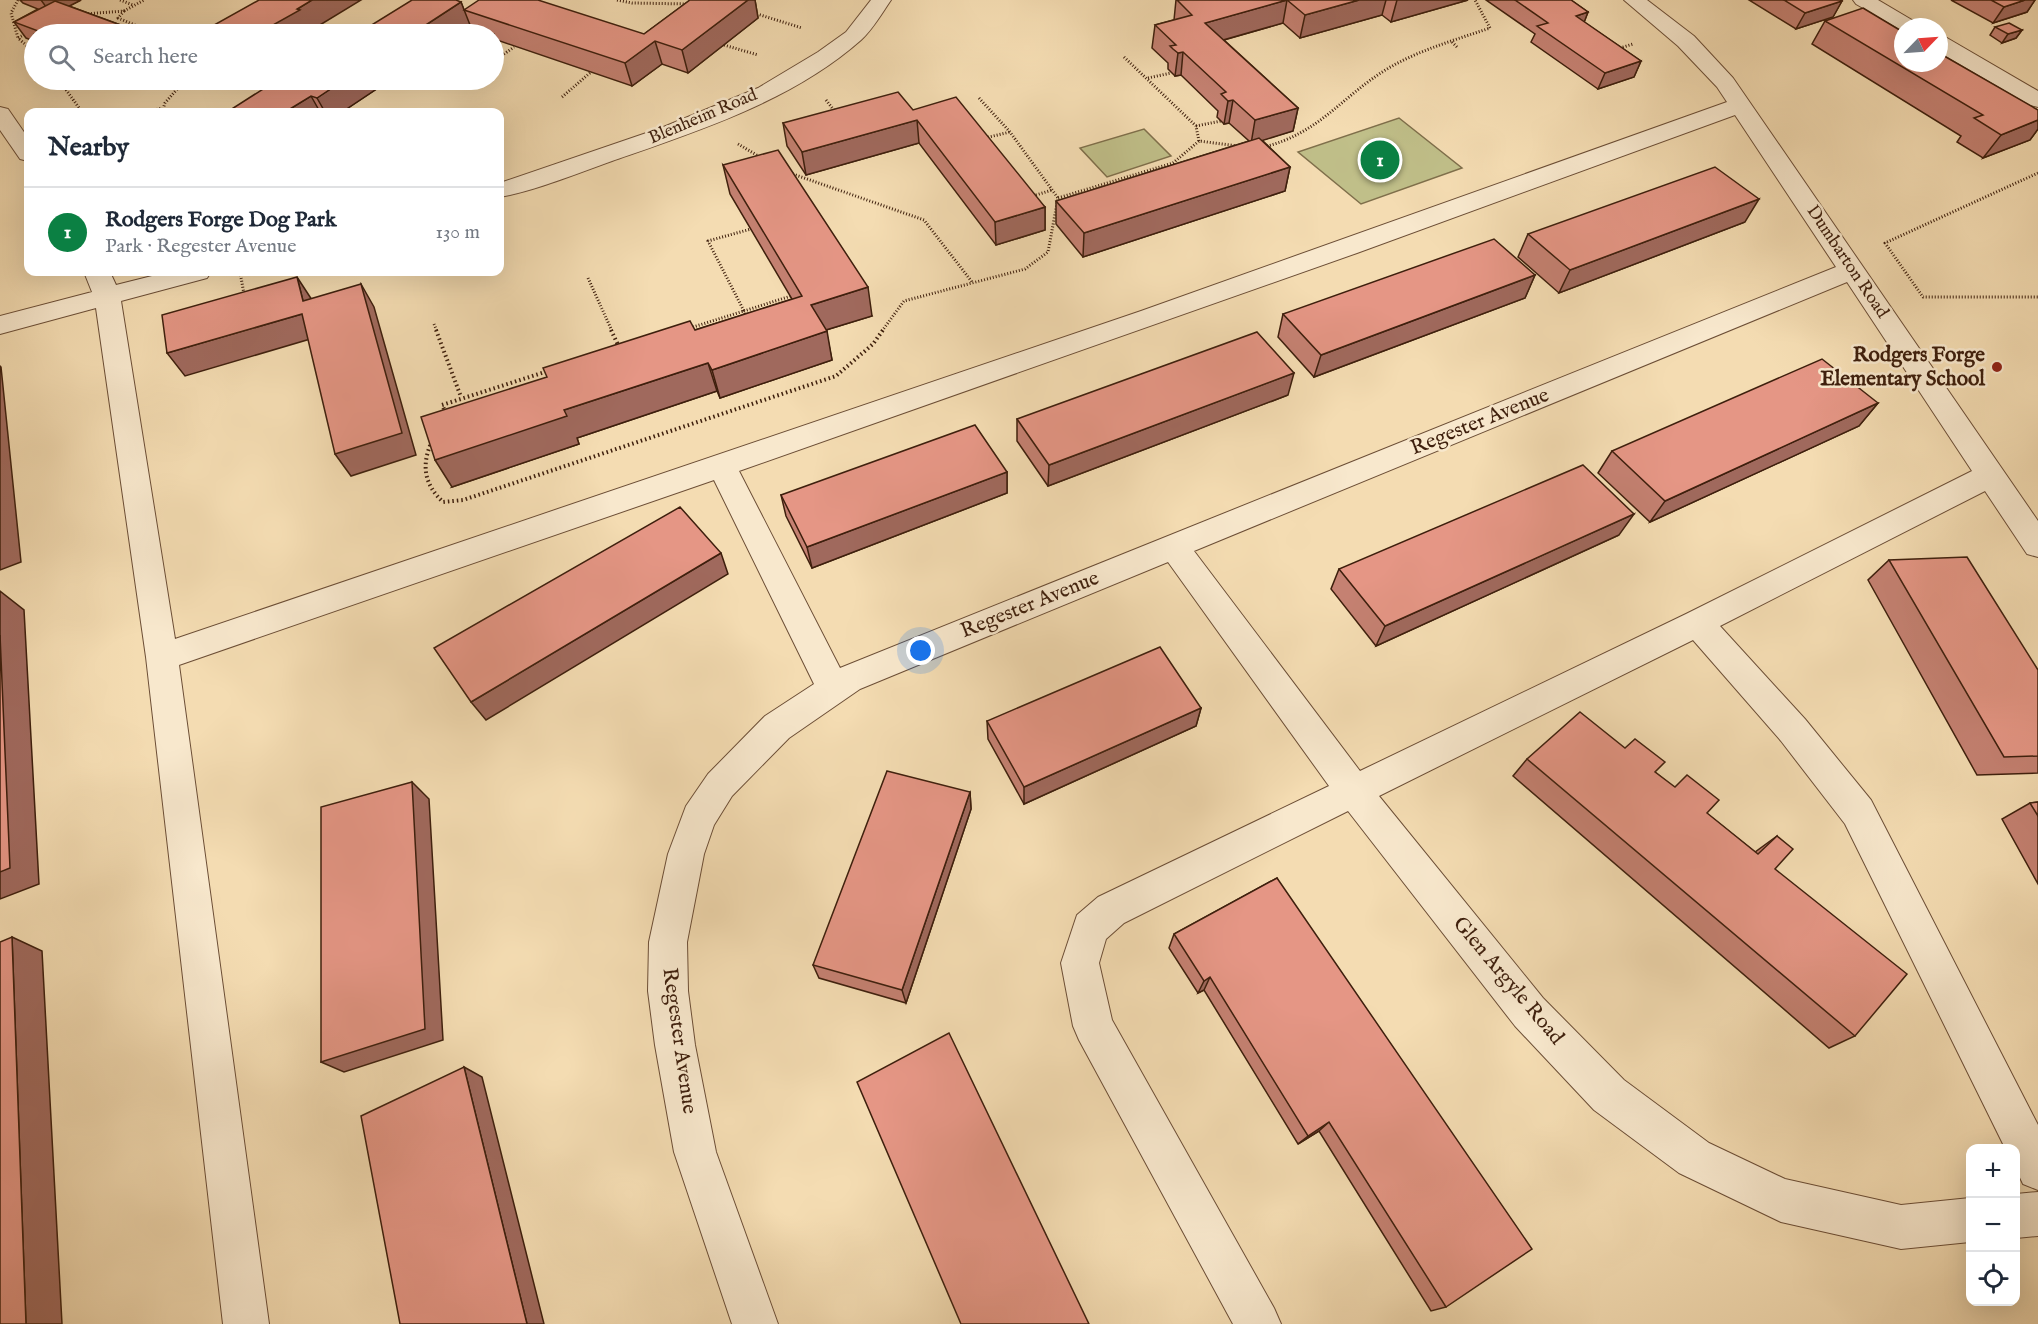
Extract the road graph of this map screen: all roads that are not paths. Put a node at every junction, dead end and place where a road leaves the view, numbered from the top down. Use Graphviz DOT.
graph roads {
  1 [pos="881,0"];
  2 [pos="1634,0"];
  3 [pos="1863,0"];
  4 [pos="1894,18"];
  5 [pos="1948,48"];
  6 [pos="2038,100"];
  7 [pos="1741,105"];
  8 [pos="0,114"];
  9 [pos="24,148"];
  10 [pos="504,189"];
  11 [pos="1853,270"];
  12 [pos="166,276"];
  13 [pos="102,284"];
  14 [pos="0,325"];
  15 [pos="721,465"];
  16 [pos="1991,475"];
  17 [pos="2038,545"];
  18 [pos="1174,547"];
  19 [pos="1697,622"];
  20 [pos="162,657"];
  21 [pos="834,689"];
  22 [pos="1353,790"];
  23 [pos="2038,1169"];
  24 [pos="2038,1214"];
  25 [pos="2020,1216"];
  26 [pos="1966,1220"];
  27 [pos="246,1324"];
  28 [pos="755,1324"];
  29 [pos="1258,1324"];
  1 -- 10 [label="street, Blenheim Road"];
  2 -- 7 [label="street, Dumbarton Road"];
  3 -- 4 [label="street"];
  5 -- 6 [label="street"];
  7 -- 11 [label="street, Dumbarton Road"];
  7 -- 15 [label="street"];
  8 -- 9 [label="street"];
  11 -- 16 [label="street, Dumbarton Road"];
  11 -- 18 [label="street, Regester Avenue"];
  12 -- 13 [label="street"];
  13 -- 14 [label="street"];
  13 -- 20 [label="street"];
  15 -- 20 [label="street"];
  15 -- 21 [label="street"];
  16 -- 17 [label="street, Dumbarton Road"];
  16 -- 19 [label="street"];
  18 -- 21 [label="street, Regester Avenue"];
  18 -- 22 [label="street, Glen Argyle Road"];
  19 -- 22 [label="street"];
  19 -- 23 [label="street"];
  20 -- 27 [label="street"];
  21 -- 28 [label="street, Regester Avenue"];
  22 -- 26 [label="street, Glen Argyle Road"];
  22 -- 29 [label="street"];
  24 -- 25 [label="street"];
}
